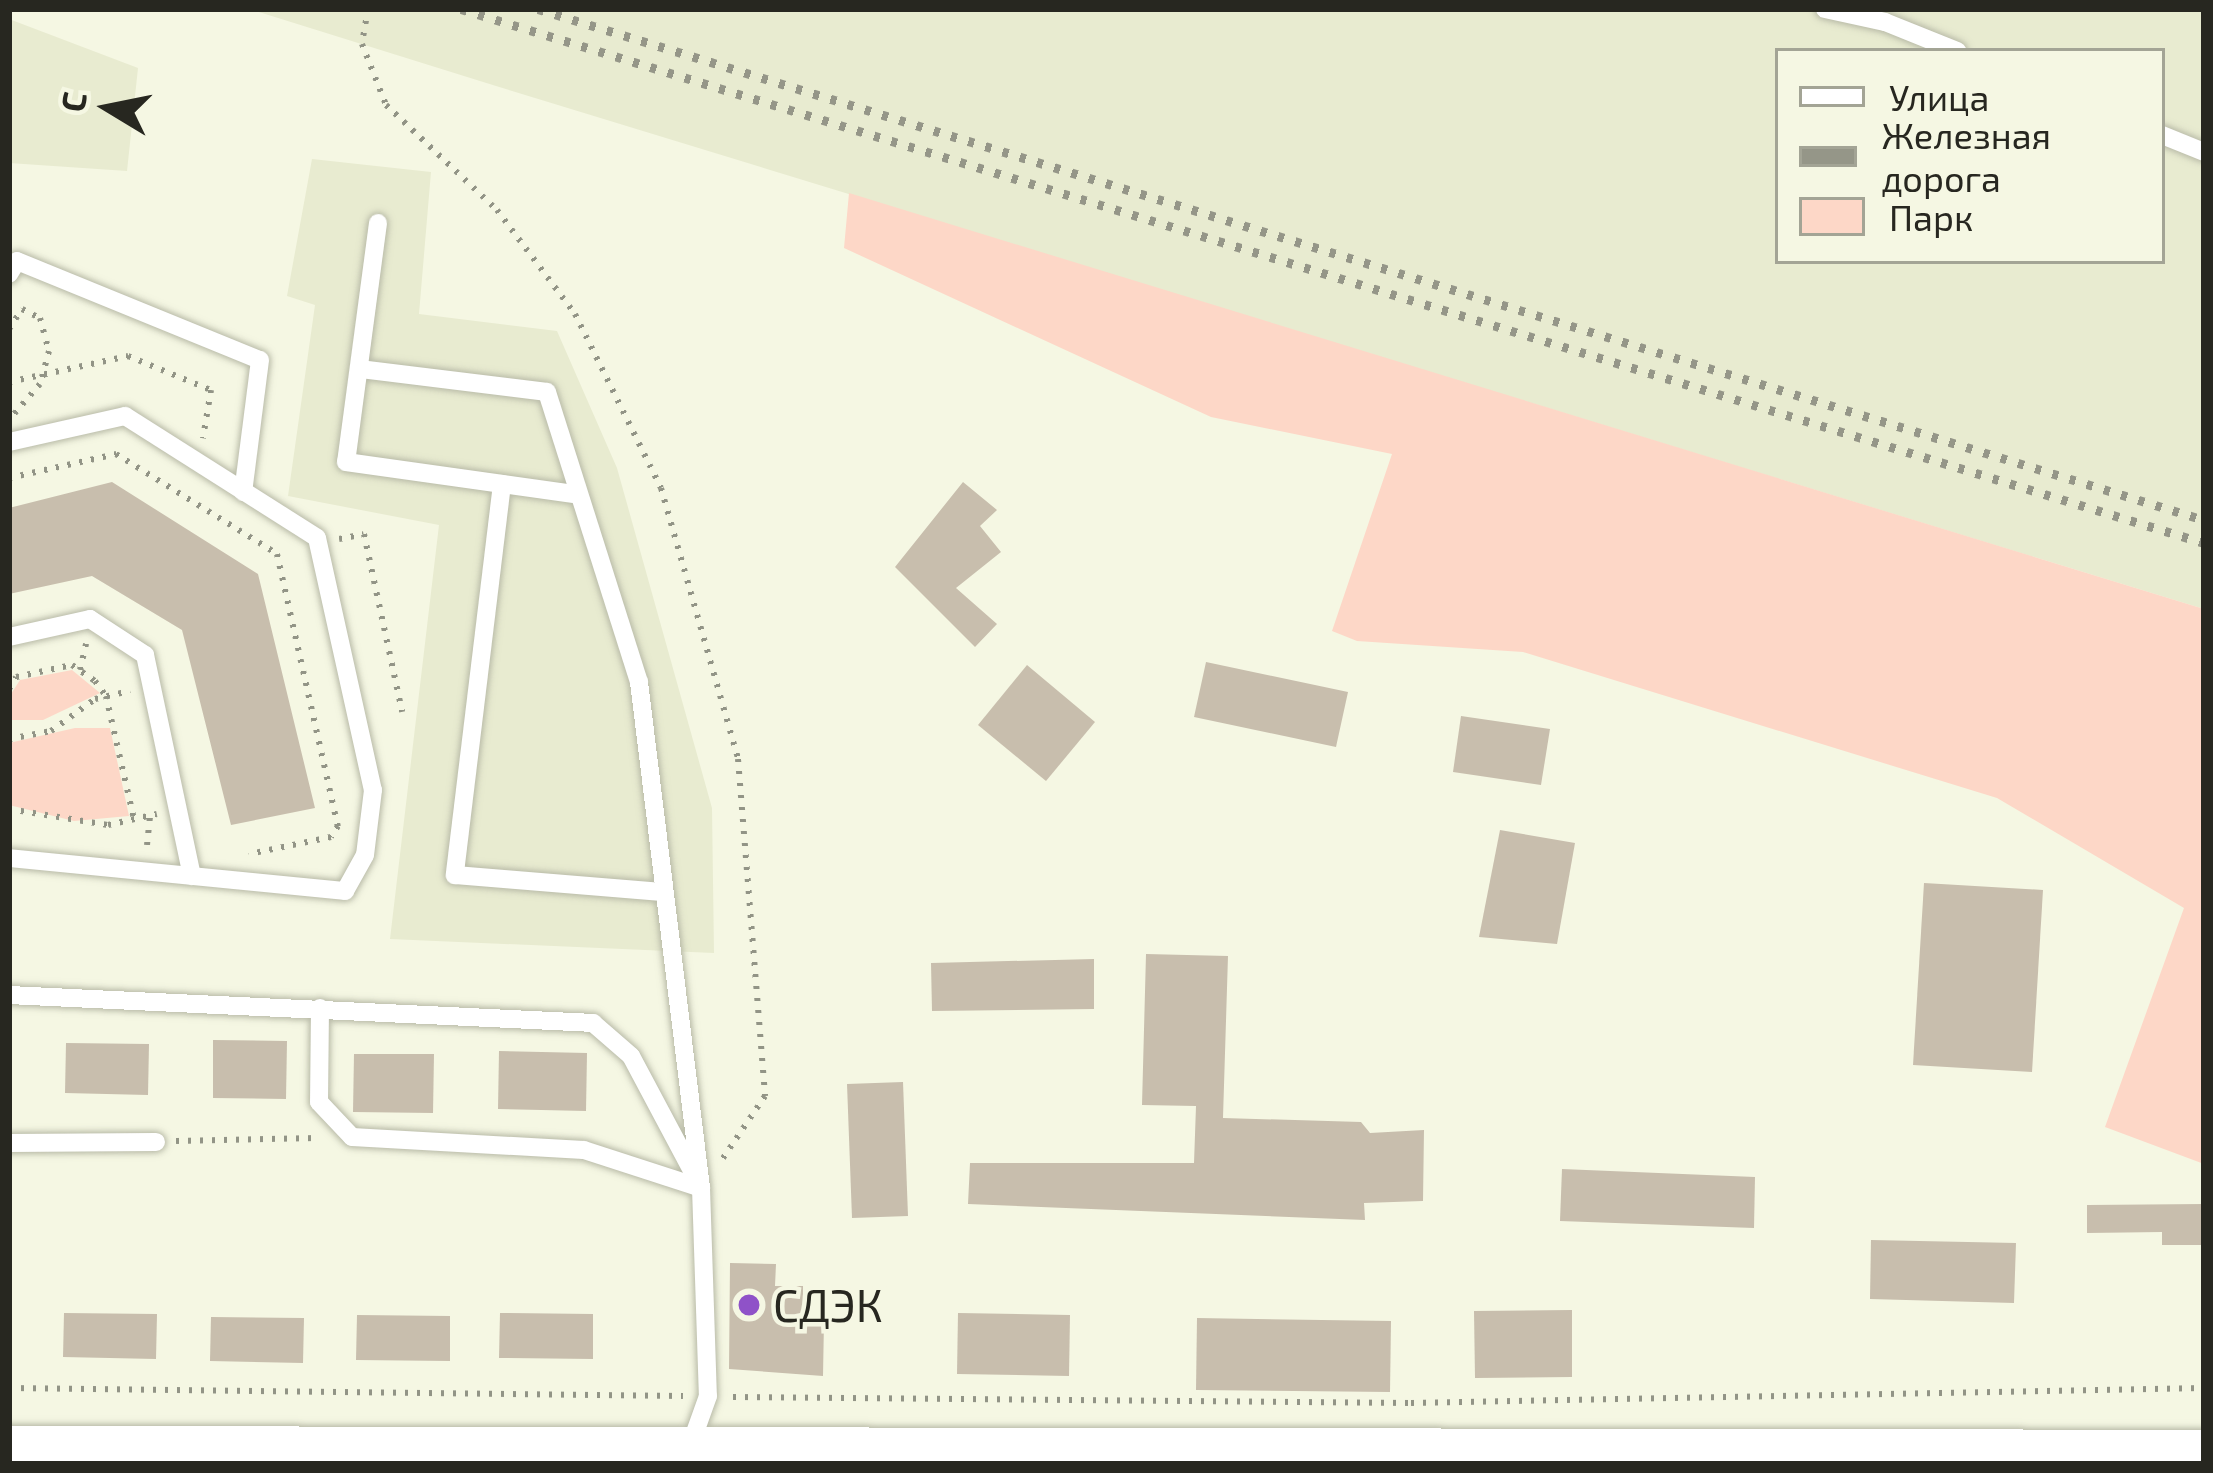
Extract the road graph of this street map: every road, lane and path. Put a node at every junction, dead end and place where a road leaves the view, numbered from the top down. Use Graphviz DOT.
graph roads {
  1 [pos="368,9"];
  2 [pos="1825,9"];
  3 [pos="1950,48"];
  4 [pos="2165,136"];
  5 [pos="2204,152"];
  6 [pos="378,223"];
  7 [pos="12,264"];
  8 [pos="9,329"];
  9 [pos="361,369"];
  10 [pos="9,415"];
  11 [pos="9,442"];
  12 [pos="9,478"];
  13 [pos="502,484"];
  14 [pos="242,492"];
  15 [pos="574,494"];
  16 [pos="322,543"];
  17 [pos="278,554"];
  18 [pos="9,637"];
  19 [pos="10,665"];
  20 [pos="16,677"];
  21 [pos="151,686"];
  22 [pos="9,689"];
  23 [pos="106,696"];
  24 [pos="402,712"];
  25 [pos="9,739"];
  26 [pos="9,809"];
  27 [pos="178,809"];
  28 [pos="134,819"];
  29 [pos="242,856"];
  30 [pos="9,858"];
  31 [pos="192,876"];
  32 [pos="662,892"];
  33 [pos="9,995"];
  34 [pos="320,1008"];
  35 [pos="352,1137"];
  36 [pos="156,1142"];
  37 [pos="9,1143"];
  38 [pos="701,1188"];
  39 [pos="9,1388"];
  40 [pos="2204,1388"];
  41 [pos="708,1396"];
  42 [pos="9,1453"];
  43 [pos="687,1454"];
  44 [pos="2204,1457"];
  45 [pos="489,1460"];
  46 [pos="2009,1461"];
  1 -- 38 [label="path"];
  2 -- 3 [label="lane"];
  4 -- 5 [label="lane"];
  6 -- 9 [label="lane"];
  7 -- 14 [label="lane"];
  8 -- 10 [label="path"];
  9 -- 13 [label="lane"];
  9 -- 15 [label="lane"];
  11 -- 14 [label="lane"];
  12 -- 17 [label="path"];
  13 -- 15 [label="lane"];
  13 -- 32 [label="lane"];
  14 -- 16 [label="lane"];
  15 -- 32 [label="lane"];
  16 -- 17 [label="path"];
  16 -- 24 [label="path"];
  16 -- 31 [label="lane"];
  17 -- 29 [label="path"];
  18 -- 21 [label="lane"];
  19 -- 20 [label="path"];
  20 -- 22 [label="path"];
  20 -- 23 [label="path"];
  21 -- 23 [label="path"];
  21 -- 27 [label="lane"];
  23 -- 25 [label="path"];
  23 -- 28 [label="path"];
  26 -- 28 [label="path"];
  27 -- 28 [label="path"];
  27 -- 31 [label="lane"];
  30 -- 31 [label="lane"];
  32 -- 38 [label="lane"];
  33 -- 34 [label="lane"];
  34 -- 35 [label="lane"];
  34 -- 38 [label="lane"];
  35 -- 36 [label="path"];
  35 -- 38 [label="lane"];
  36 -- 37 [label="lane"];
  38 -- 41 [label="lane"];
  39 -- 41 [label="path"];
  40 -- 41 [label="path"];
  41 -- 43 [label="lane"];
  42 -- 45 [label="main road"];
  43 -- 45 [label="main road"];
  43 -- 46 [label="main road"];
  44 -- 46 [label="main road"];
}
